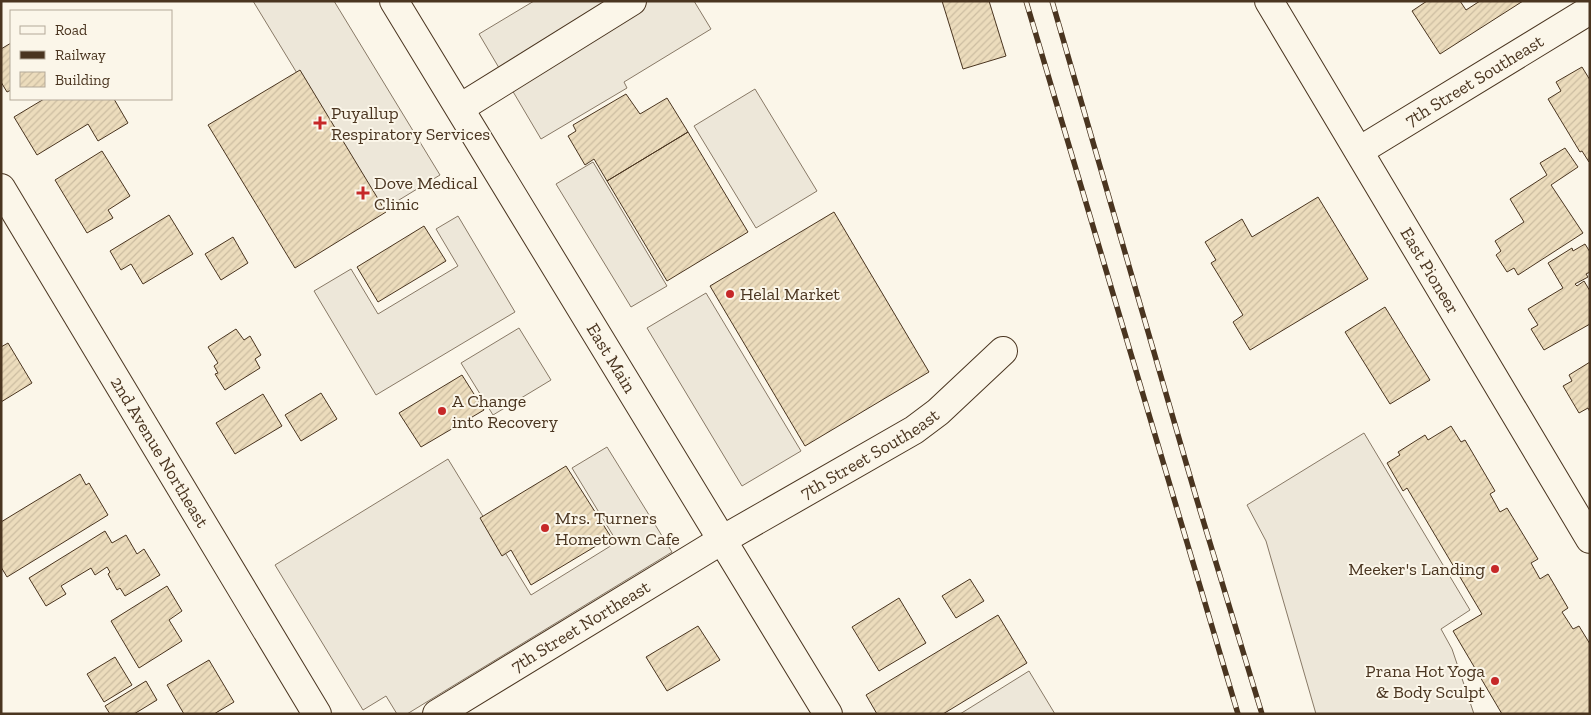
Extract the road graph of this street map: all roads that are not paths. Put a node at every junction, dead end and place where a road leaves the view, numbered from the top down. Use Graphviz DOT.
graph roads {
  1 [pos="394,1"];
  2 [pos="632,1"];
  3 [pos="1269,1"];
  4 [pos="1590,10"];
  5 [pos="460,108"];
  6 [pos="1359,151"];
  7 [pos="1,188"];
  8 [pos="1003,351"];
  9 [pos="1590,539"];
  10 [pos="722,540"];
  11 [pos="317,714"];
  12 [pos="437,714"];
  13 [pos="828,714"];
  1 -- 5 [label="street, East Main"];
  2 -- 5 [label="street"];
  3 -- 6 [label="street, East Pioneer"];
  4 -- 6 [label="street, 7th Street Southeast"];
  5 -- 10 [label="street, East Main"];
  6 -- 9 [label="street, East Pioneer"];
  7 -- 11 [label="street, 2nd Avenue Northeast"];
  8 -- 10 [label="street, 7th Street Southeast"];
  10 -- 12 [label="street, 7th Street Northeast"];
  10 -- 13 [label="street, East Main"];
}
